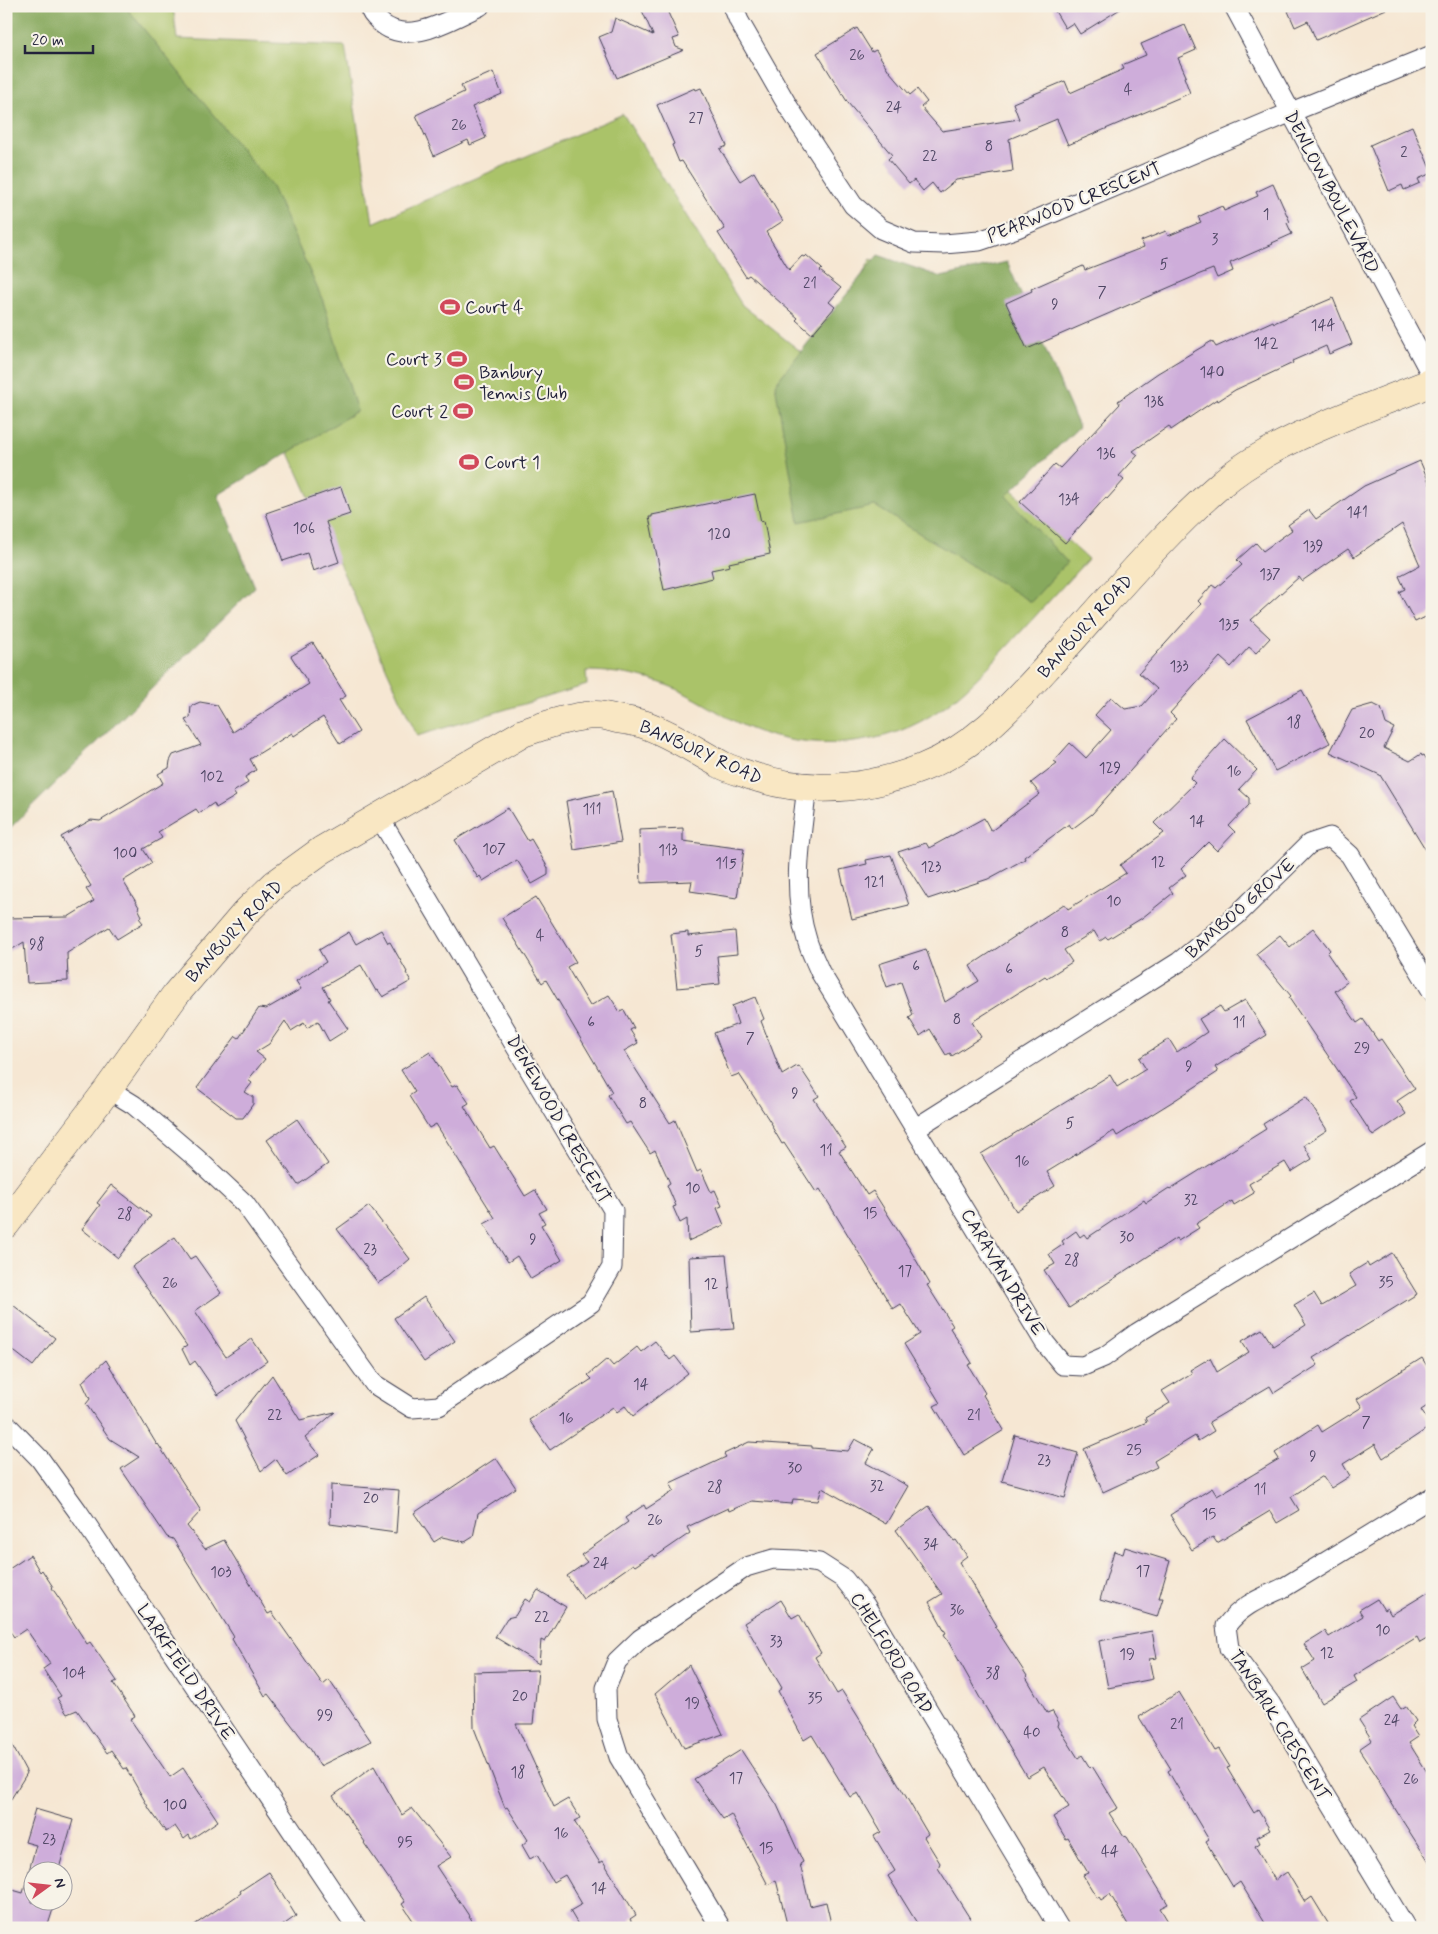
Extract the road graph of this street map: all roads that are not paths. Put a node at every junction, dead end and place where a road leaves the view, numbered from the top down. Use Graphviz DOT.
graph roads {
  1 [pos="369,6"];
  2 [pos="480,6"];
  3 [pos="733,6"];
  4 [pos="1234,6"];
  5 [pos="1432,55"];
  6 [pos="1290,112"];
  7 [pos="1432,376"];
  8 [pos="1432,382"];
  9 [pos="808,788"];
  10 [pos="379,817"];
  11 [pos="1432,991"];
  12 [pos="108,1089"];
  13 [pos="916,1128"];
  14 [pos="1432,1151"];
  15 [pos="6,1224"];
  16 [pos="6,1424"];
  17 [pos="1432,1496"];
  18 [pos="357,1928"];
  19 [pos="722,1928"];
  20 [pos="1059,1928"];
  21 [pos="1406,1928"];
  1 -- 2 [label="street"];
  3 -- 6 [label="street, PEARWOOD CRESCENT"];
  4 -- 6 [label="street, DENLOW BOULEVARD"];
  5 -- 6 [label="street, PEARWOOD CRESCENT"];
  6 -- 7 [label="street, DENLOW BOULEVARD"];
  8 -- 9 [label="street, BANBURY ROAD"];
  9 -- 10 [label="street, BANBURY ROAD"];
  9 -- 13 [label="street, CARAVAN DRIVE"];
  10 -- 12 [label="street, BANBURY ROAD"];
  10 -- 12 [label="street, DENEWOOD CRESCENT"];
  11 -- 13 [label="street, BAMBOO GROVE"];
  12 -- 15 [label="street, BANBURY ROAD"];
  13 -- 14 [label="street, CARAVAN DRIVE"];
  16 -- 18 [label="street, LARKFIELD DRIVE"];
  17 -- 21 [label="street, TANBARK CRESCENT"];
  19 -- 20 [label="street, CHELFORD ROAD"];
}
